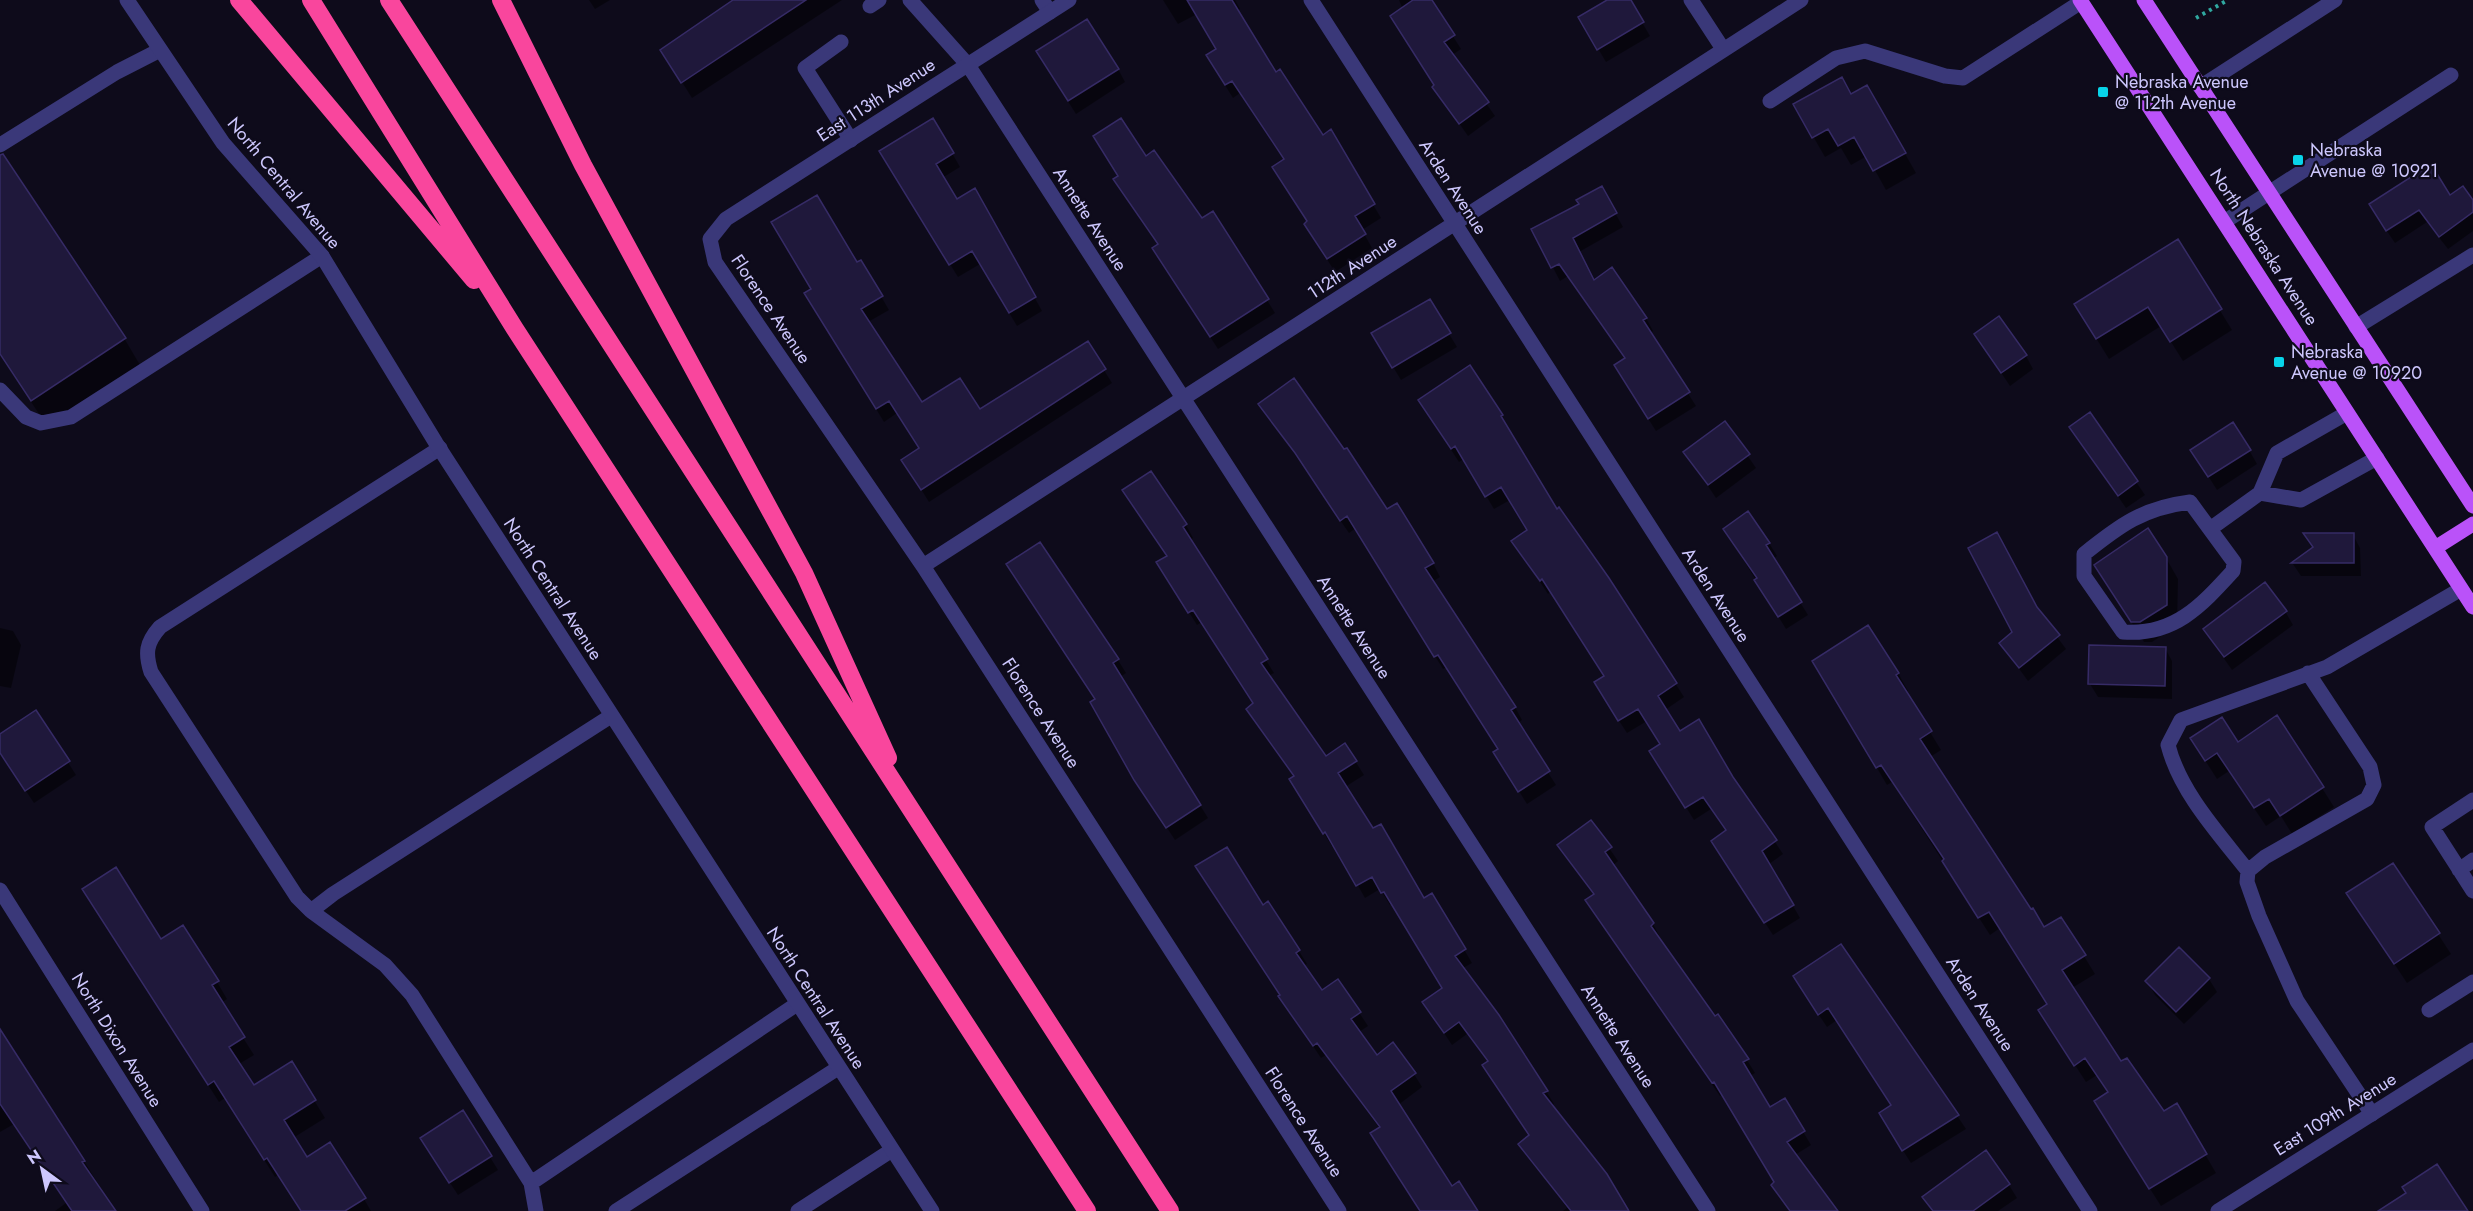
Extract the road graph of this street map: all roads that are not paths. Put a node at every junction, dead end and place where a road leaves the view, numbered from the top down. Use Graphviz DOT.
graph roads {
  1 [pos="127,0"];
  2 [pos="238,0"];
  3 [pos="311,0"];
  4 [pos="389,0"];
  5 [pos="501,0"];
  6 [pos="910,0"];
  7 [pos="1070,0"];
  8 [pos="1311,0"];
  9 [pos="1690,0"];
  10 [pos="1801,0"];
  11 [pos="2335,0"];
  12 [pos="2080,1"];
  13 [pos="2148,1"];
  14 [pos="1046,6"];
  15 [pos="841,42"];
  16 [pos="1723,49"];
  17 [pos="160,50"];
  18 [pos="968,65"];
  19 [pos="2451,75"];
  20 [pos="2200,87"];
  21 [pos="1770,102"];
  22 [pos="851,140"];
  23 [pos="0,146"];
  24 [pos="2269,193"];
  25 [pos="2224,222"];
  26 [pos="1454,224"];
  27 [pos="710,239"];
  28 [pos="2473,255"];
  29 [pos="322,256"];
  30 [pos="2356,327"];
  31 [pos="515,330"];
  32 [pos="0,390"];
  33 [pos="1184,399"];
  34 [pos="2347,413"];
  35 [pos="440,448"];
  36 [pos="2377,458"];
  37 [pos="2260,493"];
  38 [pos="2473,506"];
  39 [pos="2473,524"];
  40 [pos="2210,529"];
  41 [pos="2435,548"];
  42 [pos="923,566"];
  43 [pos="2461,589"];
  44 [pos="2473,607"];
  45 [pos="2308,673"];
  46 [pos="611,716"];
  47 [pos="2473,800"];
  48 [pos="908,804"];
  49 [pos="2473,860"];
  50 [pos="2459,870"];
  51 [pos="2248,871"];
  52 [pos="0,890"];
  53 [pos="2473,891"];
  54 [pos="311,911"];
  55 [pos="2473,982"];
  56 [pos="797,1004"];
  57 [pos="2429,1010"];
  58 [pos="2473,1050"];
  59 [pos="838,1068"];
  60 [pos="2372,1114"];
  61 [pos="892,1150"];
  62 [pos="531,1183"];
  63 [pos="202,1211"];
  64 [pos="536,1211"];
  65 [pos="616,1211"];
  66 [pos="798,1211"];
  67 [pos="932,1211"];
  68 [pos="1087,1211"];
  69 [pos="1170,1211"];
  70 [pos="1339,1211"];
  71 [pos="1708,1211"];
  72 [pos="2090,1211"];
  73 [pos="2218,1211"];
  1 -- 17 [label="street, North Central Avenue"];
  2 -- 31 [label="highway"];
  3 -- 31 [label="highway"];
  4 -- 48 [label="highway"];
  5 -- 48 [label="highway"];
  6 -- 18 [label="street, Annette Avenue"];
  7 -- 14 [label="street, East 113th Avenue"];
  8 -- 26 [label="street, Arden Avenue"];
  9 -- 16 [label="street"];
  10 -- 16 [label="street, 112th Avenue"];
  11 -- 20 [label="street"];
  12 -- 21 [label="street"];
  12 -- 25 [label="main road, North Nebraska Avenue"];
  13 -- 20 [label="main road, North Nebraska Avenue"];
  14 -- 18 [label="street, East 113th Avenue"];
  15 -- 22 [label="street"];
  16 -- 26 [label="street, 112th Avenue"];
  17 -- 23 [label="street"];
  17 -- 29 [label="street, North Central Avenue"];
  18 -- 22 [label="street, East 113th Avenue"];
  18 -- 33 [label="street, Annette Avenue"];
  19 -- 24 [label="street"];
  20 -- 24 [label="main road, North Nebraska Avenue"];
  22 -- 27 [label="street, East 113th Avenue"];
  24 -- 25 [label="street"];
  24 -- 30 [label="main road, North Nebraska Avenue"];
  25 -- 34 [label="main road, North Nebraska Avenue"];
  26 -- 33 [label="street, 112th Avenue"];
  26 -- 72 [label="street, Arden Avenue"];
  27 -- 42 [label="street, Florence Avenue"];
  28 -- 30 [label="street"];
  29 -- 32 [label="street"];
  29 -- 35 [label="street, North Central Avenue"];
  30 -- 38 [label="main road, North Nebraska Avenue"];
  31 -- 68 [label="highway"];
  33 -- 42 [label="street, 112th Avenue"];
  33 -- 71 [label="street, Annette Avenue"];
  34 -- 36 [label="main road, North Nebraska Avenue"];
  34 -- 37 [label="street"];
  35 -- 46 [label="street, North Central Avenue"];
  35 -- 54 [label="street"];
  36 -- 37 [label="street"];
  36 -- 41 [label="main road, North Nebraska Avenue"];
  37 -- 40 [label="street"];
  39 -- 41 [label="main road"];
  40 -- 40 [label="street"];
  41 -- 43 [label="main road, North Nebraska Avenue"];
  42 -- 70 [label="street, Florence Avenue"];
  43 -- 44 [label="main road, North Nebraska Avenue"];
  43 -- 45 [label="street"];
  45 -- 51 [label="street"];
  45 -- 51 [label="street"];
  46 -- 54 [label="street"];
  46 -- 56 [label="street, North Central Avenue"];
  47 -- 50 [label="street"];
  48 -- 69 [label="highway"];
  49 -- 50 [label="street"];
  50 -- 53 [label="street"];
  51 -- 60 [label="street"];
  52 -- 63 [label="street, North Dixon Avenue"];
  54 -- 62 [label="street"];
  55 -- 57 [label="street"];
  56 -- 59 [label="street, North Central Avenue"];
  56 -- 62 [label="street"];
  58 -- 60 [label="street, East 109th Avenue"];
  59 -- 61 [label="street, North Central Avenue"];
  59 -- 65 [label="street"];
  60 -- 73 [label="street, East 109th Avenue"];
  61 -- 66 [label="street"];
  61 -- 67 [label="street, North Central Avenue"];
  62 -- 64 [label="street"];
}
